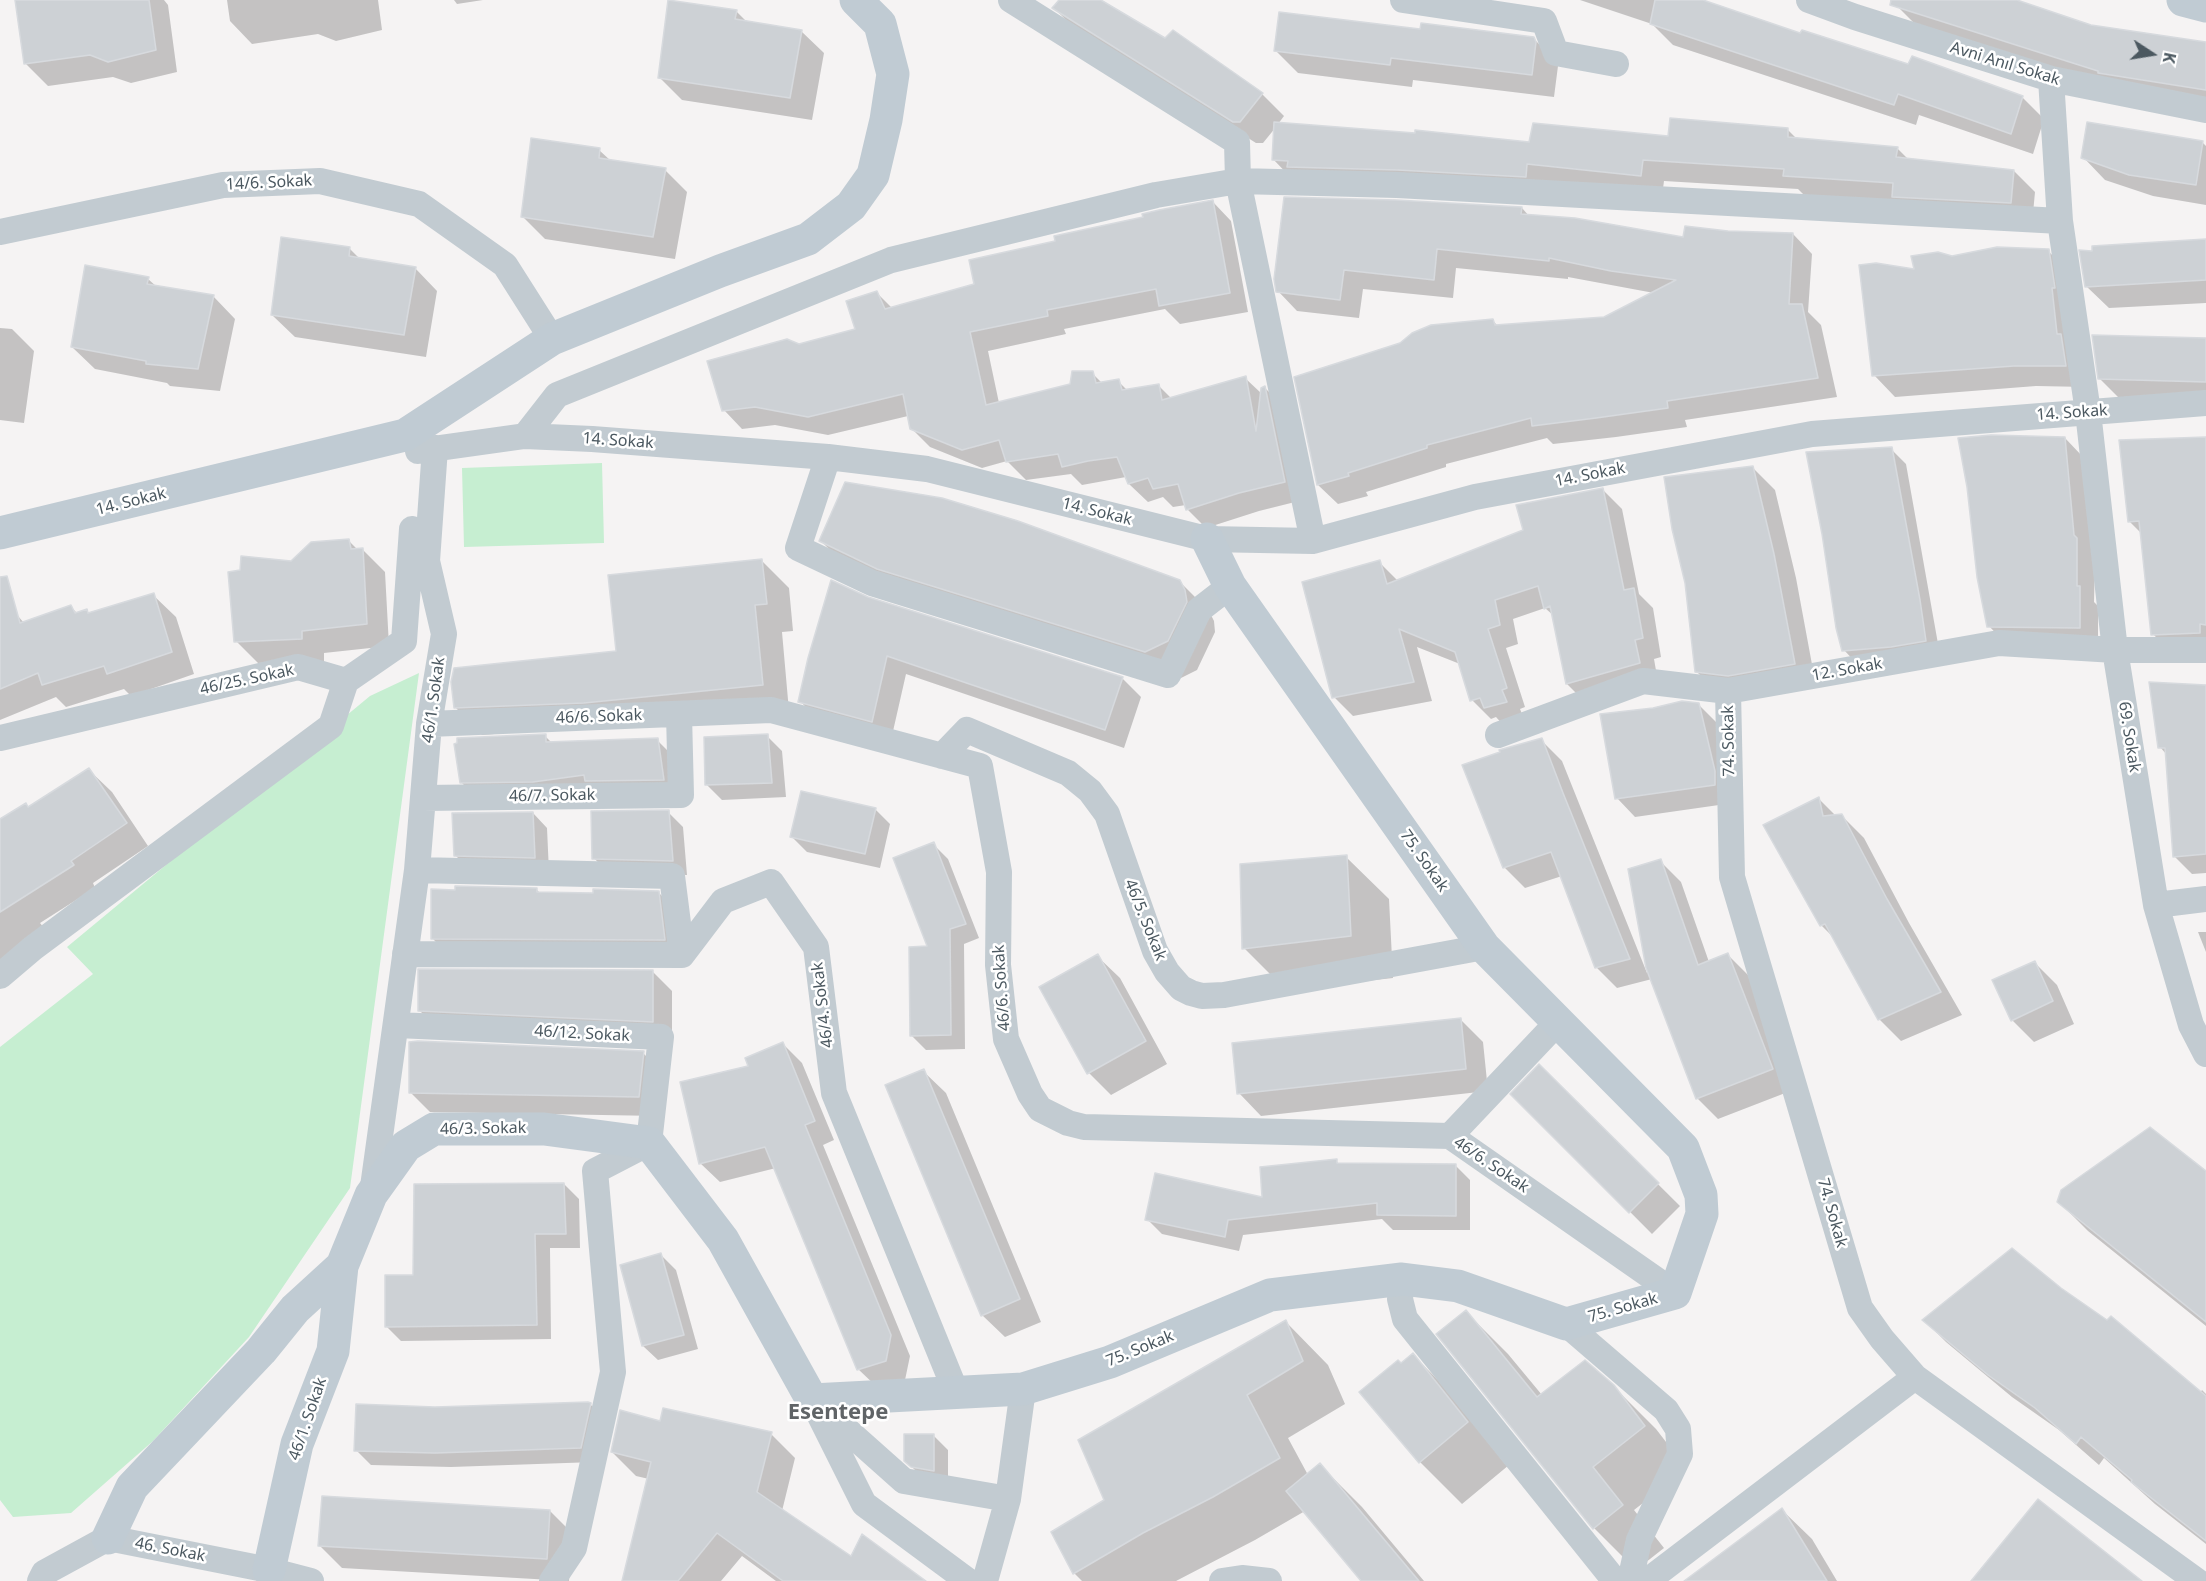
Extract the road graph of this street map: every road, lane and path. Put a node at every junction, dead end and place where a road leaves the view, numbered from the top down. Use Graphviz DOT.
graph roads {
  1 [pos="856,0"];
  2 [pos="1011,0"];
  3 [pos="1403,0"];
  4 [pos="1809,0"];
  5 [pos="2183,0"];
  6 [pos="2206,6"];
  7 [pos="1616,64"];
  8 [pos="2051,79"];
  9 [pos="2206,110"];
  10 [pos="1238,181"];
  11 [pos="2060,221"];
  12 [pos="0,232"];
  13 [pos="552,339"];
  14 [pos="2206,403"];
  15 [pos="2088,412"];
  16 [pos="525,436"];
  17 [pos="419,445"];
  18 [pos="828,457"];
  19 [pos="0,533"];
  20 [pos="1207,539"];
  21 [pos="1313,541"];
  22 [pos="1230,586"];
  23 [pos="2115,650"];
  24 [pos="2206,650"];
  25 [pos="346,681"];
  26 [pos="1728,691"];
  27 [pos="679,714"];
  28 [pos="429,724"];
  29 [pos="1498,735"];
  30 [pos="0,738"];
  31 [pos="942,756"];
  32 [pos="423,798"];
  33 [pos="417,870"];
  34 [pos="2206,899"];
  35 [pos="2156,904"];
  36 [pos="1484,946"];
  37 [pos="405,954"];
  38 [pos="682,955"];
  39 [pos="0,976"];
  40 [pos="1557,1023"];
  41 [pos="397,1025"];
  42 [pos="2206,1054"];
  43 [pos="1450,1136"];
  44 [pos="649,1143"];
  45 [pos="371,1196"];
  46 [pos="342,1266"];
  47 [pos="1402,1279"];
  48 [pos="1675,1293"];
  49 [pos="1566,1324"];
  50 [pos="1915,1377"];
  51 [pos="1023,1389"];
  52 [pos="956,1392"];
  53 [pos="812,1400"];
  54 [pos="1008,1499"];
  55 [pos="108,1538"];
  56 [pos="269,1570"];
  57 [pos="40,1581"];
  58 [pos="311,1581"];
  59 [pos="552,1581"];
  60 [pos="968,1581"];
  61 [pos="985,1581"];
  62 [pos="1222,1581"];
  63 [pos="1269,1581"];
  64 [pos="1615,1581"];
  65 [pos="1630,1581"];
  66 [pos="1647,1581"];
  67 [pos="2197,1581"];
  1 -- 13 [label="street"];
  2 -- 10 [label="street"];
  3 -- 7 [label="street"];
  4 -- 8 [label="street, Avni Anıl Sokak"];
  5 -- 6 [label="street"];
  8 -- 9 [label="street, Avni Anıl Sokak"];
  8 -- 11 [label="street, 69. Sokak"];
  10 -- 11 [label="street"];
  10 -- 16 [label="street"];
  10 -- 21 [label="street"];
  11 -- 15 [label="street, 69. Sokak"];
  12 -- 13 [label="street, 14/6. Sokak"];
  13 -- 17 [label="street"];
  14 -- 15 [label="street, 14. Sokak"];
  15 -- 21 [label="street, 14. Sokak"];
  15 -- 23 [label="street, 69. Sokak"];
  16 -- 17 [label="street, 14. Sokak"];
  16 -- 18 [label="street, 14. Sokak"];
  17 -- 19 [label="street, 14. Sokak"];
  17 -- 25 [label="street"];
  17 -- 28 [label="street, 46/1. Sokak"];
  18 -- 20 [label="street, 14. Sokak"];
  18 -- 22 [label="street"];
  20 -- 21 [label="street, 14. Sokak"];
  20 -- 22 [label="street, 75. Sokak"];
  22 -- 36 [label="street, 75. Sokak"];
  23 -- 24 [label="street, 12. Sokak"];
  23 -- 26 [label="street, 12. Sokak"];
  23 -- 35 [label="street, 69. Sokak"];
  25 -- 30 [label="street, 46/25. Sokak"];
  25 -- 39 [label="street"];
  26 -- 29 [label="street, 12. Sokak"];
  26 -- 50 [label="street, 74. Sokak"];
  27 -- 28 [label="street, 46/6. Sokak"];
  27 -- 31 [label="street, 46/6. Sokak"];
  27 -- 32 [label="street, 46/7. Sokak"];
  28 -- 32 [label="street, 46/1. Sokak"];
  31 -- 36 [label="street, 46/5. Sokak"];
  31 -- 43 [label="street, 46/6. Sokak"];
  32 -- 33 [label="street, 46/1. Sokak"];
  33 -- 37 [label="street, 46/1. Sokak"];
  33 -- 38 [label="street"];
  34 -- 35 [label="street"];
  35 -- 42 [label="street, 69. Sokak"];
  36 -- 40 [label="street, 75. Sokak"];
  37 -- 38 [label="street"];
  37 -- 41 [label="street, 46/1. Sokak"];
  38 -- 52 [label="street, 46/4. Sokak"];
  40 -- 43 [label="street"];
  40 -- 48 [label="street, 75. Sokak"];
  41 -- 44 [label="street, 46/12. Sokak"];
  41 -- 45 [label="street, 46/1. Sokak"];
  43 -- 48 [label="street, 46/6. Sokak"];
  44 -- 45 [label="street, 46/3. Sokak"];
  44 -- 53 [label="street"];
  44 -- 59 [label="street"];
  45 -- 46 [label="street, 46/3. Sokak"];
  46 -- 55 [label="street, 46/3. Sokak"];
  46 -- 56 [label="street, 46/1. Sokak"];
  47 -- 49 [label="street, 75. Sokak"];
  47 -- 51 [label="street, 75. Sokak"];
  47 -- 64 [label="street"];
  48 -- 49 [label="street, 75. Sokak"];
  49 -- 65 [label="street"];
  50 -- 66 [label="street"];
  50 -- 67 [label="street, 74. Sokak"];
  51 -- 52 [label="street, 75. Sokak"];
  51 -- 54 [label="street"];
  52 -- 53 [label="street, 75. Sokak"];
  53 -- 54 [label="street"];
  53 -- 60 [label="street"];
  54 -- 61 [label="street"];
  55 -- 56 [label="street, 46. Sokak"];
  55 -- 57 [label="street"];
  56 -- 58 [label="street, 46. Sokak"];
  62 -- 63 [label="street"];
}
